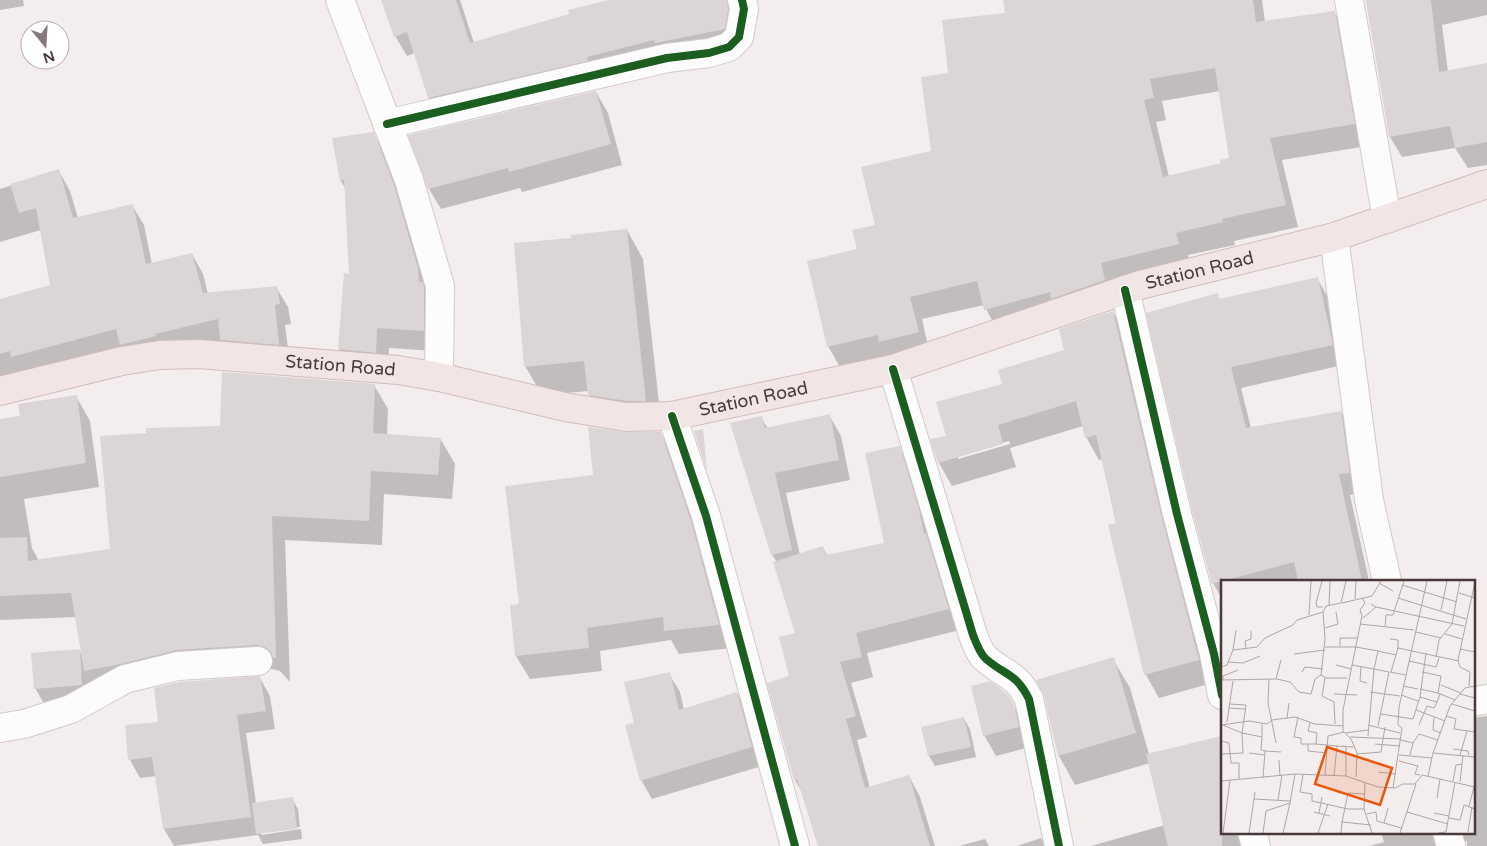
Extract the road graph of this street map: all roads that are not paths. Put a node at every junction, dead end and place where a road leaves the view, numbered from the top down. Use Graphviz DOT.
graph roads {
  1 [pos="340,0"];
  2 [pos="742,0"];
  3 [pos="1349,0"];
  4 [pos="387,124"];
  5 [pos="1487,184"];
  6 [pos="1387,219"];
  7 [pos="1334,237"];
  8 [pos="1126,290"];
  9 [pos="893,369"];
  10 [pos="439,377"];
  11 [pos="0,390"];
  12 [pos="672,416"];
  13 [pos="1387,580"];
  14 [pos="258,661"];
  15 [pos="1221,690"];
  16 [pos="1487,699"];
  17 [pos="1474,702"];
  18 [pos="0,728"];
  19 [pos="795,846"];
  20 [pos="1059,846"];
  1 -- 4 [label="street"];
  2 -- 4 [label="street"];
  3 -- 6 [label="street"];
  4 -- 10 [label="street"];
  5 -- 6 [label="main road, Station Road"];
  6 -- 7 [label="main road, Station Road"];
  7 -- 8 [label="main road, Station Road"];
  7 -- 13 [label="street"];
  8 -- 9 [label="main road, Station Road"];
  8 -- 15 [label="street"];
  9 -- 12 [label="main road, Station Road"];
  9 -- 20 [label="street"];
  10 -- 11 [label="main road, Station Road"];
  10 -- 12 [label="main road, Station Road"];
  12 -- 19 [label="street"];
  14 -- 18 [label="street"];
  16 -- 17 [label="street"];
}
